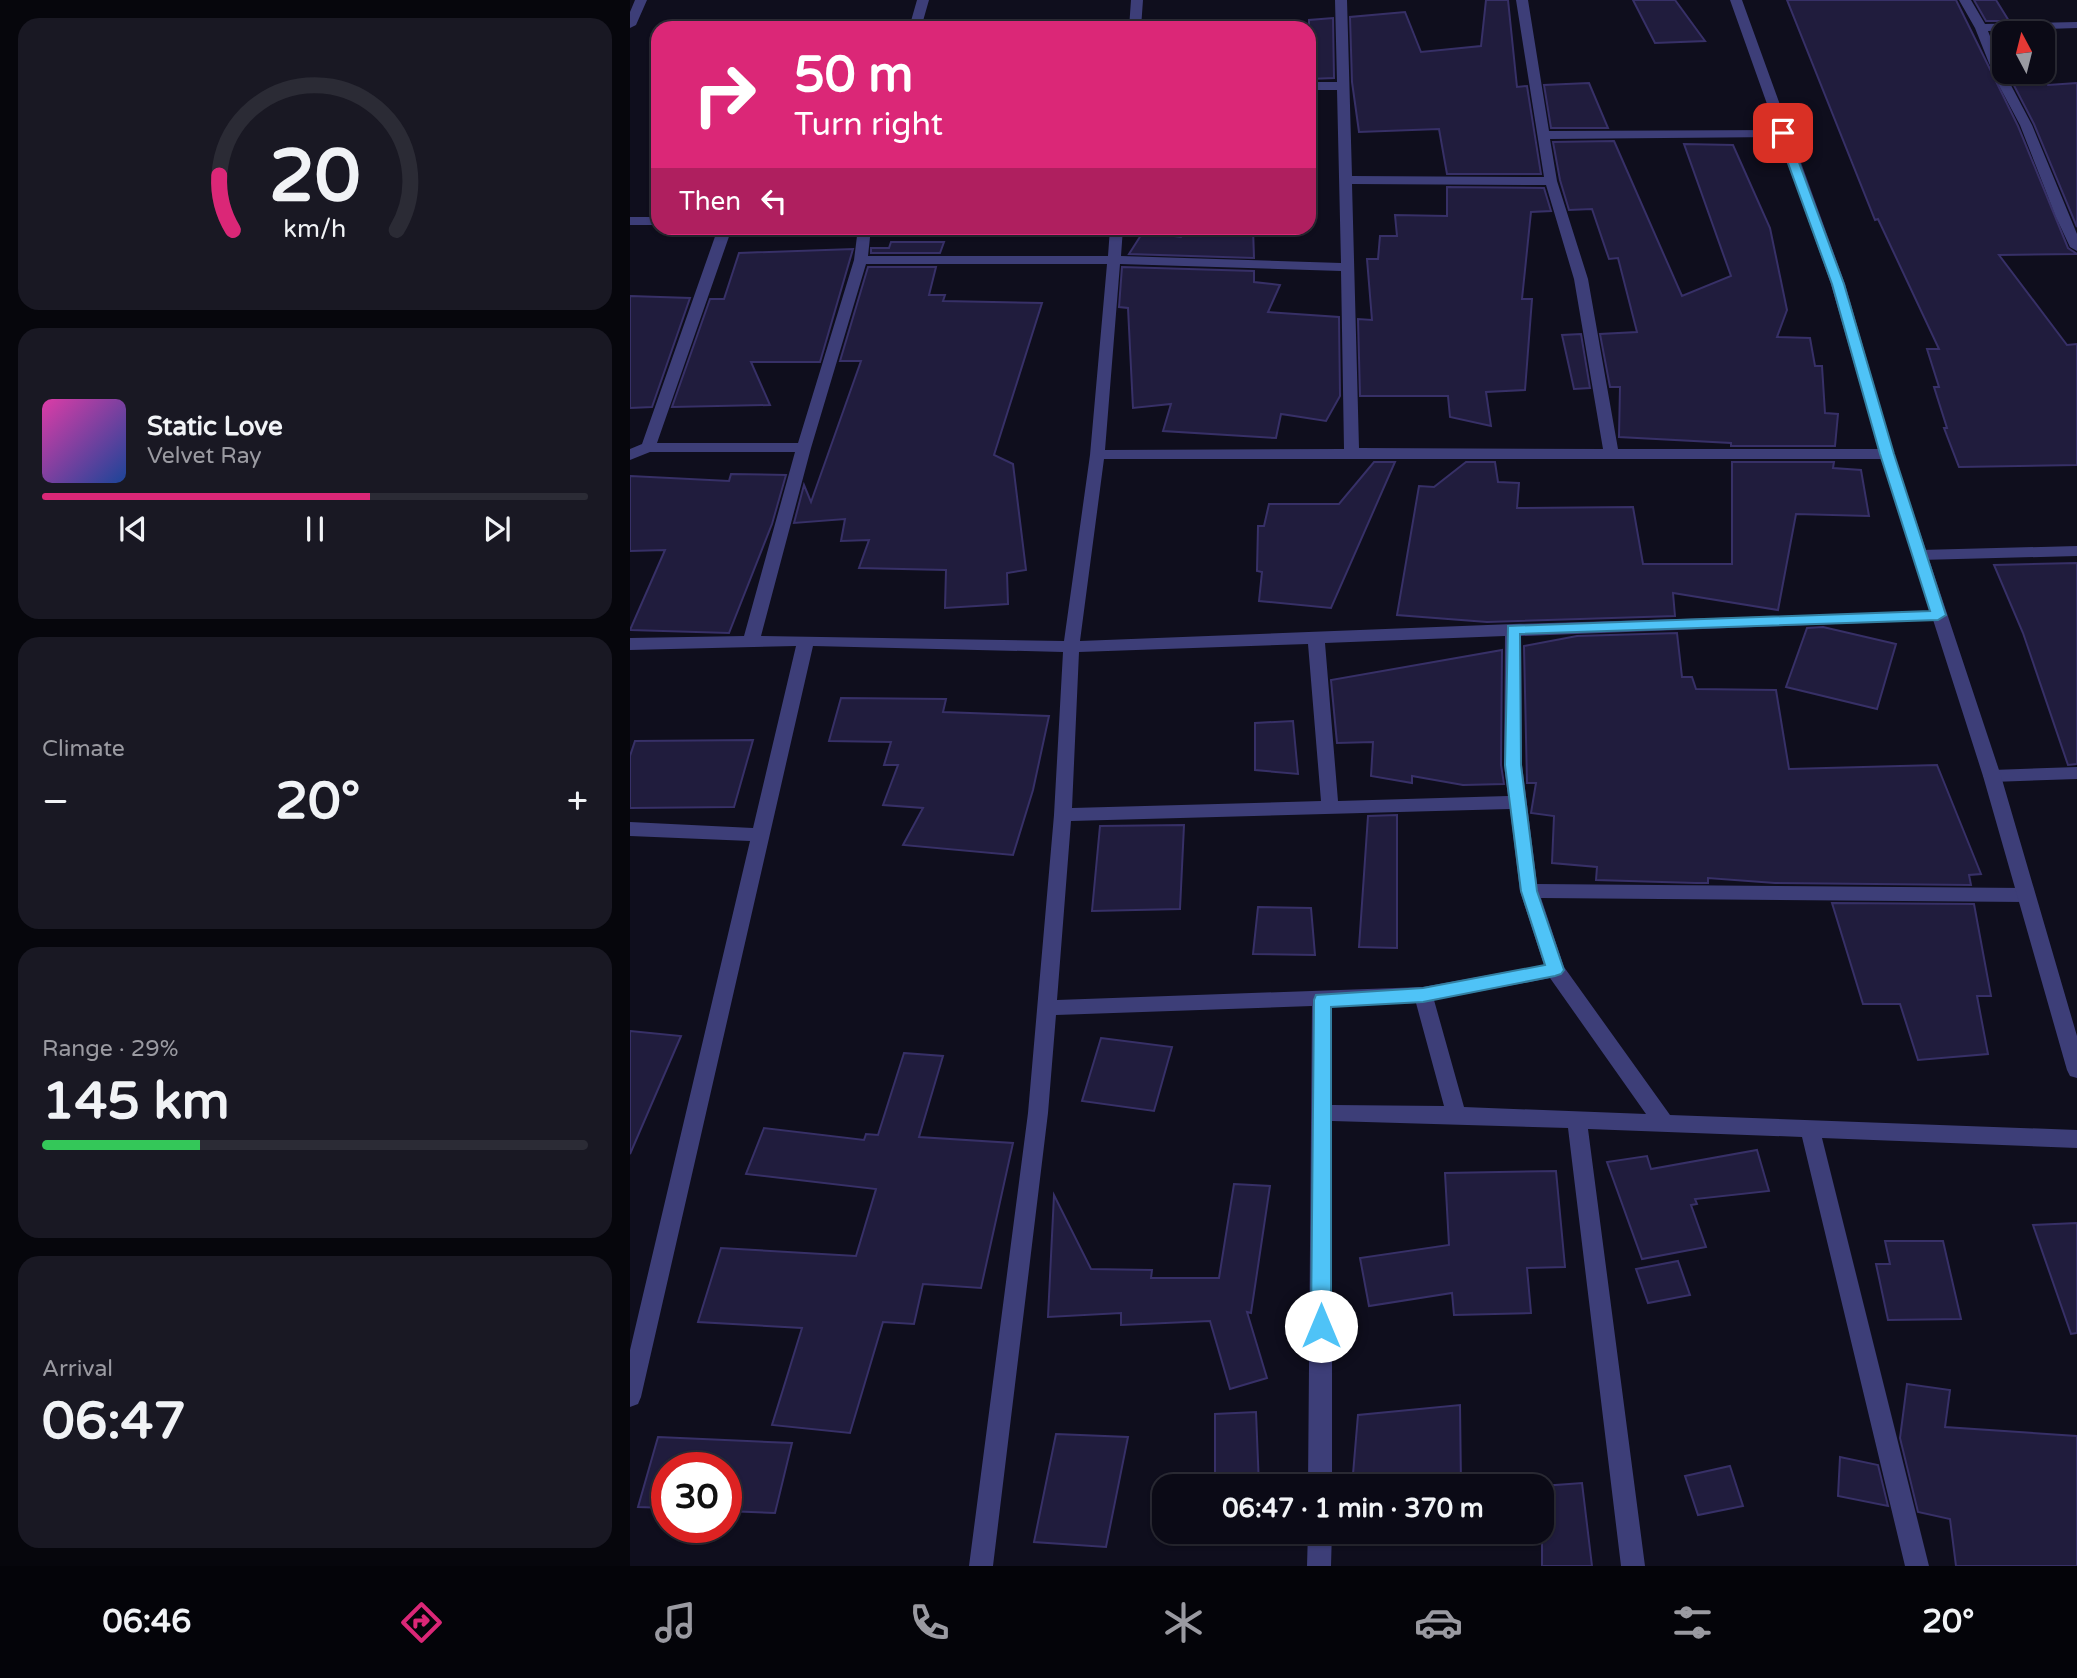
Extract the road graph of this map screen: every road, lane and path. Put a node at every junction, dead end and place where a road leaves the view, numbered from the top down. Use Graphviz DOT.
graph roads {
  1 [pos="641,0"];
  2 [pos="923,0"];
  3 [pos="1137,0"];
  4 [pos="1341,0"];
  5 [pos="1522,0"];
  6 [pos="1736,0"];
  7 [pos="1965,0"];
  8 [pos="917,21"];
  9 [pos="1136,21"];
  10 [pos="630,25"];
  11 [pos="2077,25"];
  12 [pos="1981,28"];
  13 [pos="1316,86"];
  14 [pos="1343,86"];
  15 [pos="1783,133"];
  16 [pos="1544,135"];
  17 [pos="1345,180"];
  18 [pos="1551,181"];
  19 [pos="630,221"];
  20 [pos="651,221"];
  21 [pos="723,235"];
  22 [pos="863,235"];
  23 [pos="1116,235"];
  24 [pos="2077,247"];
  25 [pos="861,260"];
  26 [pos="1114,260"];
  27 [pos="1348,267"];
  28 [pos="648,447"];
  29 [pos="804,448"];
  30 [pos="1611,452"];
  31 [pos="1352,453"];
  32 [pos="1887,454"];
  33 [pos="630,455"];
  34 [pos="1097,455"];
  35 [pos="2077,551"];
  36 [pos="1920,555"];
  37 [pos="1938,615"];
  38 [pos="1513,629"];
  39 [pos="1316,639"];
  40 [pos="806,640"];
  41 [pos="751,641"];
  42 [pos="630,644"];
  43 [pos="1071,647"];
  44 [pos="2077,773"];
  45 [pos="1992,776"];
  46 [pos="1518,802"];
  47 [pos="1330,807"];
  48 [pos="1063,815"];
  49 [pos="630,829"];
  50 [pos="762,835"];
  51 [pos="1529,891"];
  52 [pos="2026,895"];
  53 [pos="1555,970"];
  54 [pos="1423,995"];
  55 [pos="1322,1000"];
  56 [pos="1047,1008"];
  57 [pos="2077,1066"];
  58 [pos="1323,1114"];
  59 [pos="1456,1115"];
  60 [pos="1577,1121"];
  61 [pos="1664,1123"];
  62 [pos="1810,1129"];
  63 [pos="2077,1139"];
  64 [pos="630,1397"];
  65 [pos="1320,1474"];
  66 [pos="1320,1544"];
  67 [pos="981,1566"];
  68 [pos="1320,1566"];
  69 [pos="1633,1566"];
  70 [pos="1917,1566"];
  1 -- 10 [label="street"];
  2 -- 8 [label="street"];
  3 -- 9 [label="street"];
  4 -- 14 [label="street"];
  5 -- 16 [label="street"];
  6 -- 15 [label="street"];
  7 -- 12 [label="street"];
  11 -- 12 [label="street"];
  12 -- 24 [label="street"];
  13 -- 14 [label="street"];
  14 -- 17 [label="street"];
  15 -- 16 [label="street"];
  15 -- 32 [label="street"];
  16 -- 18 [label="street"];
  17 -- 18 [label="street"];
  17 -- 27 [label="street"];
  18 -- 30 [label="street"];
  19 -- 20 [label="street"];
  21 -- 28 [label="street"];
  22 -- 25 [label="street"];
  23 -- 26 [label="street"];
  25 -- 26 [label="street"];
  25 -- 29 [label="street"];
  26 -- 27 [label="street"];
  26 -- 34 [label="street"];
  27 -- 31 [label="street"];
  28 -- 29 [label="street"];
  28 -- 33 [label="street"];
  29 -- 41 [label="street"];
  30 -- 31 [label="street"];
  30 -- 32 [label="street"];
  31 -- 34 [label="street"];
  32 -- 36 [label="street"];
  34 -- 43 [label="street"];
  35 -- 36 [label="street"];
  36 -- 37 [label="street"];
  37 -- 38 [label="street"];
  37 -- 45 [label="street"];
  38 -- 39 [label="street"];
  38 -- 46 [label="street"];
  39 -- 43 [label="street"];
  39 -- 47 [label="street"];
  40 -- 41 [label="street"];
  40 -- 43 [label="street"];
  40 -- 50 [label="street"];
  41 -- 42 [label="street"];
  43 -- 48 [label="street"];
  44 -- 45 [label="street"];
  45 -- 52 [label="street"];
  46 -- 47 [label="street"];
  46 -- 51 [label="street"];
  47 -- 48 [label="street"];
  48 -- 56 [label="street"];
  49 -- 50 [label="street"];
  50 -- 64 [label="street"];
  51 -- 52 [label="street"];
  51 -- 53 [label="street"];
  52 -- 57 [label="street"];
  53 -- 54 [label="street"];
  53 -- 61 [label="street"];
  54 -- 55 [label="street"];
  54 -- 59 [label="street"];
  55 -- 56 [label="street"];
  55 -- 58 [label="street"];
  56 -- 67 [label="street"];
  58 -- 59 [label="street"];
  58 -- 65 [label="street"];
  59 -- 60 [label="street"];
  60 -- 61 [label="street"];
  60 -- 69 [label="street"];
  61 -- 62 [label="street"];
  62 -- 63 [label="street"];
  62 -- 70 [label="street"];
  66 -- 68 [label="street"];
}
